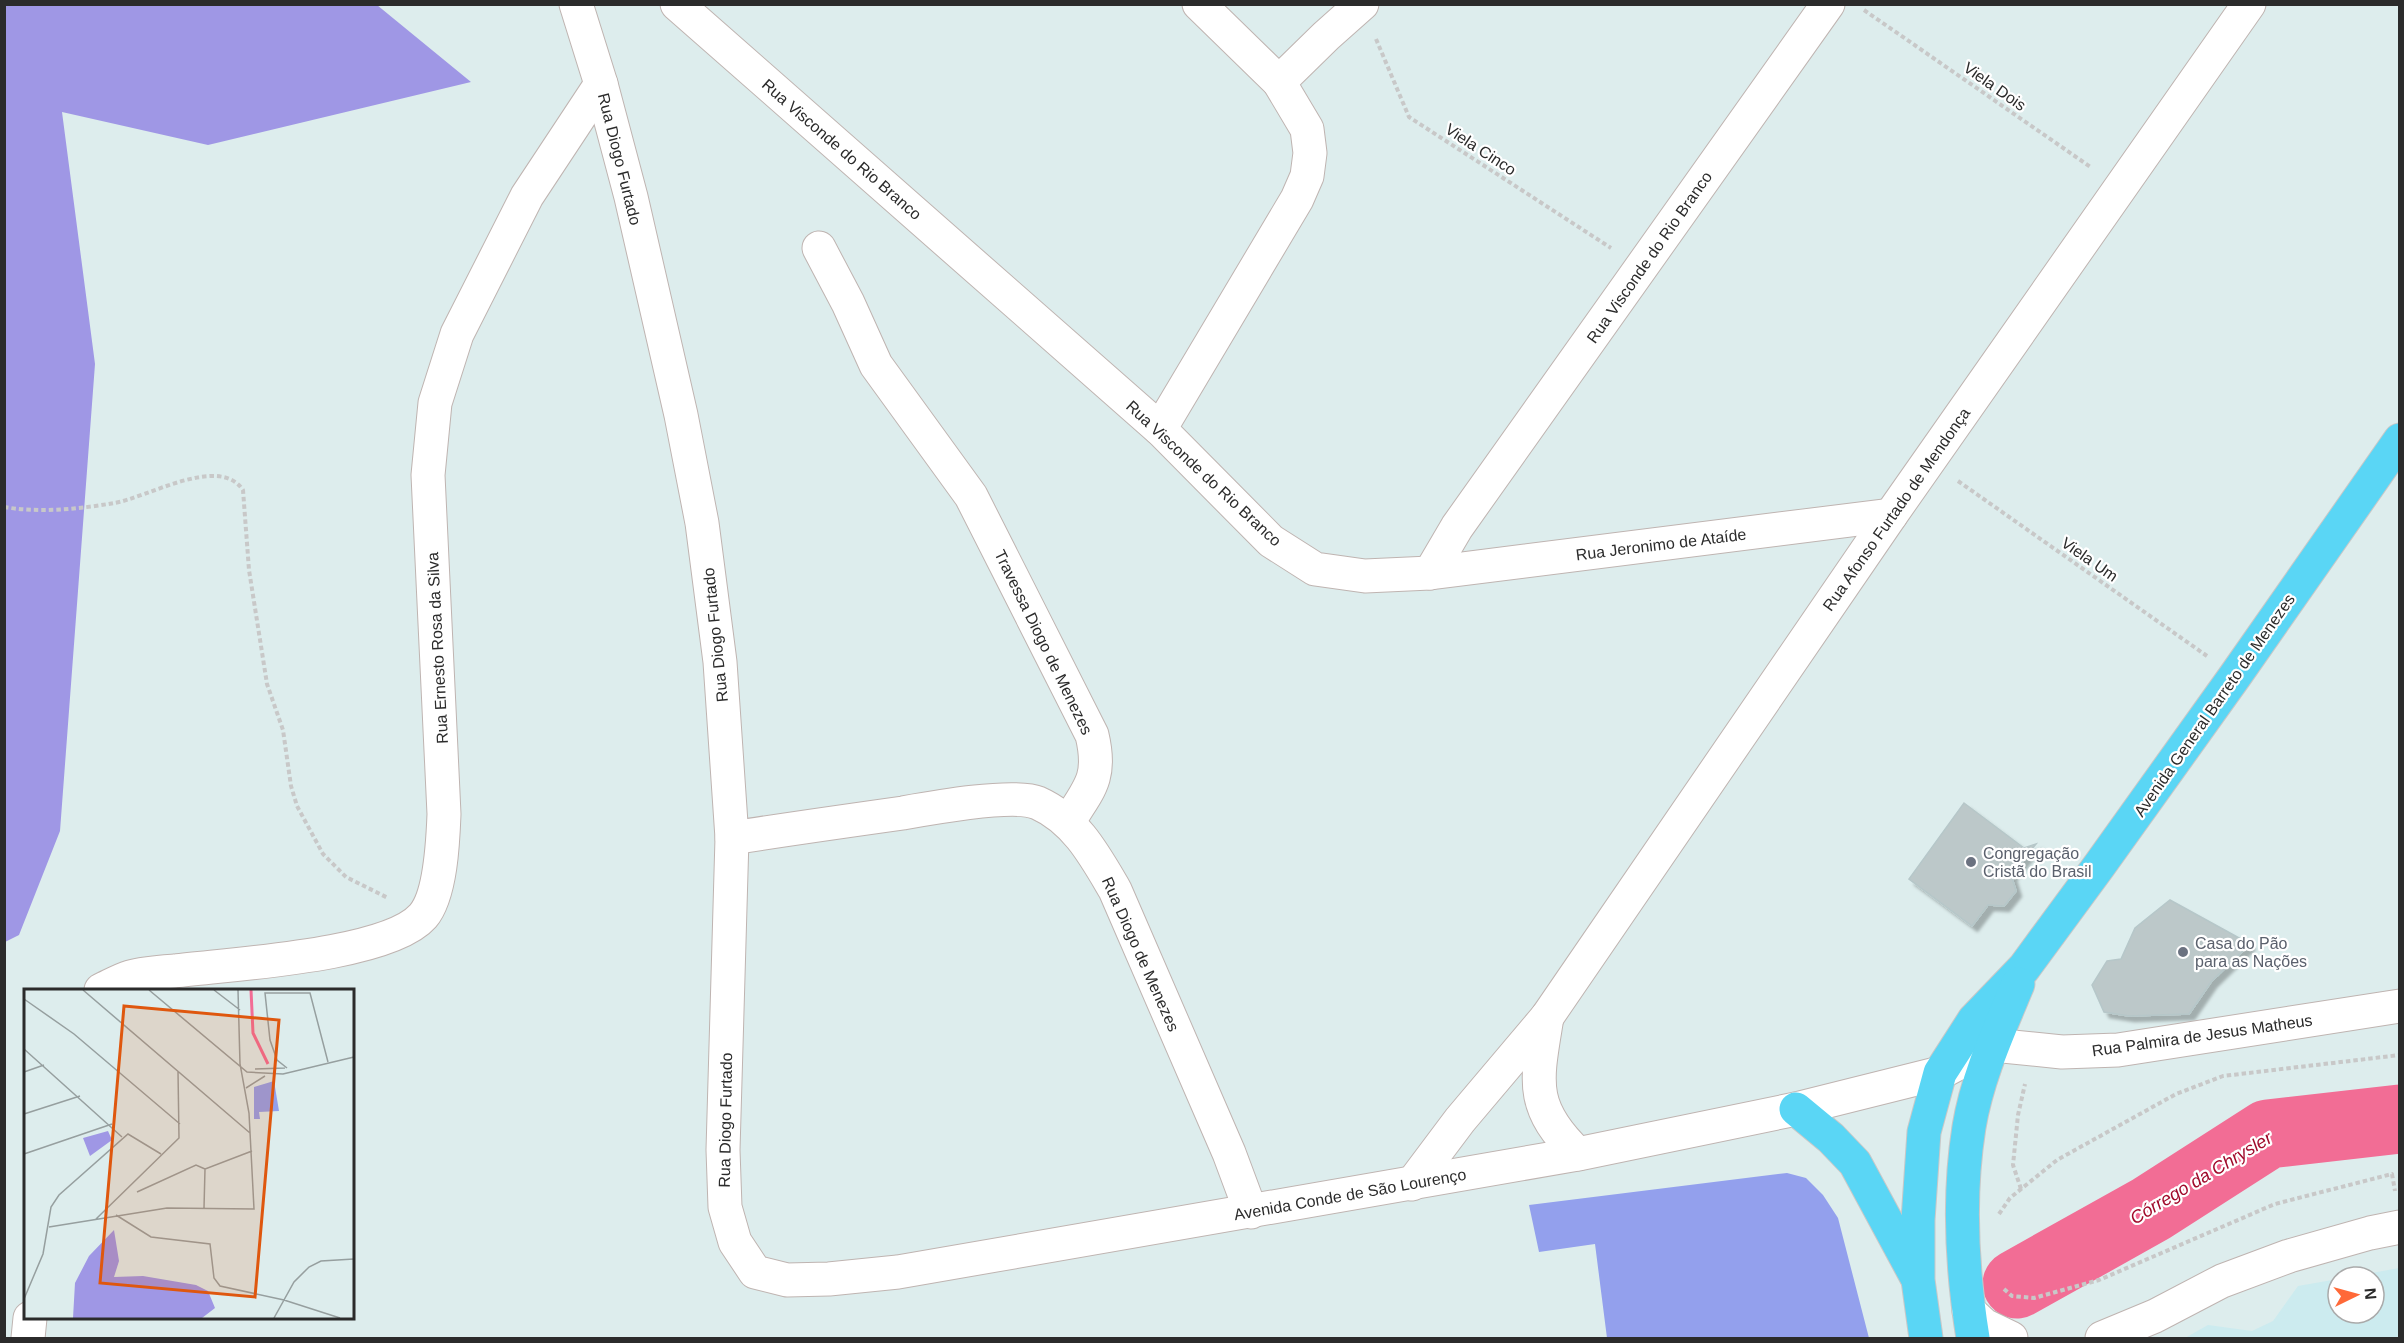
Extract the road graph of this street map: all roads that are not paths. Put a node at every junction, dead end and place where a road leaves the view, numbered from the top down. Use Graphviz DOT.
graph roads {
  1 [pos="576,4"];
  2 [pos="677,4"];
  3 [pos="1199,4"];
  4 [pos="1828,4"];
  5 [pos="2249,4"];
  6 [pos="1362,5"];
  7 [pos="1279,82"];
  8 [pos="601,84"];
  9 [pos="819,248"];
  10 [pos="1160,429"];
  11 [pos="2400,440"];
  12 [pos="1892,515"];
  13 [pos="1430,573"];
  14 [pos="1068,822"];
  15 [pos="732,838"];
  16 [pos="2024,968"];
  17 [pos="103,989"];
  18 [pos="2400,1006"];
  19 [pos="1546,1017"];
  20 [pos="1993,1045"];
  21 [pos="1940,1073"];
  22 [pos="1796,1109"];
  23 [pos="1578,1154"];
  24 [pos="1412,1184"];
  25 [pos="1251,1212"];
  26 [pos="2398,1212"];
  27 [pos="755,1272"];
  28 [pos="1918,1280"];
  29 [pos="30,1319"];
  30 [pos="1971,1325"];
  31 [pos="28,1338"];
  32 [pos="1926,1338"];
  33 [pos="2011,1338"];
  34 [pos="2102,1338"];
  1 -- 8 [label="street, Rua Diogo Furtado"];
  2 -- 10 [label="street, Rua Visconde do Rio Branco"];
  3 -- 7 [label="street"];
  4 -- 13 [label="street, Rua Visconde do Rio Branco"];
  5 -- 12 [label="street, Rua Afonso Furtado de Mendonça"];
  6 -- 7 [label="street"];
  7 -- 10 [label="street"];
  8 -- 15 [label="street, Rua Diogo Furtado"];
  8 -- 17 [label="street, Rua Ernesto Rosa da Silva"];
  9 -- 14 [label="street, Travessa Diogo de Menezes"];
  10 -- 13 [label="street, Rua Visconde do Rio Branco"];
  11 -- 16 [label="main road, Avenida General Barreto de Menezes"];
  12 -- 13 [label="street, Rua Jeronimo de Ataíde"];
  12 -- 19 [label="street, Rua Afonso Furtado de Mendonça"];
  14 -- 15 [label="street, Rua Diogo de Menezes"];
  14 -- 25 [label="street, Rua Diogo de Menezes"];
  15 -- 27 [label="street, Rua Diogo Furtado"];
  16 -- 20 [label="main road"];
  16 -- 21 [label="main road"];
  18 -- 20 [label="street, Rua Palmira de Jesus Matheus"];
  19 -- 23 [label="street, Rua Afonso Furtado de Mendonça"];
  19 -- 24 [label="street, Rua Afonso Furtado de Mendonça"];
  20 -- 21 [label="street"];
  20 -- 30 [label="main road"];
  21 -- 22 [label="street, Avenida Conde de São Lourenço"];
  21 -- 28 [label="main road"];
  22 -- 23 [label="street, Avenida Conde de São Lourenço"];
  22 -- 28 [label="main road"];
  23 -- 24 [label="street, Avenida Conde de São Lourenço"];
  24 -- 25 [label="street, Avenida Conde de São Lourenço"];
  25 -- 27 [label="street, Avenida Conde de São Lourenço"];
  26 -- 34 [label="street"];
  28 -- 32 [label="main road"];
  29 -- 31 [label="street"];
  30 -- 33 [label="street"];
}
